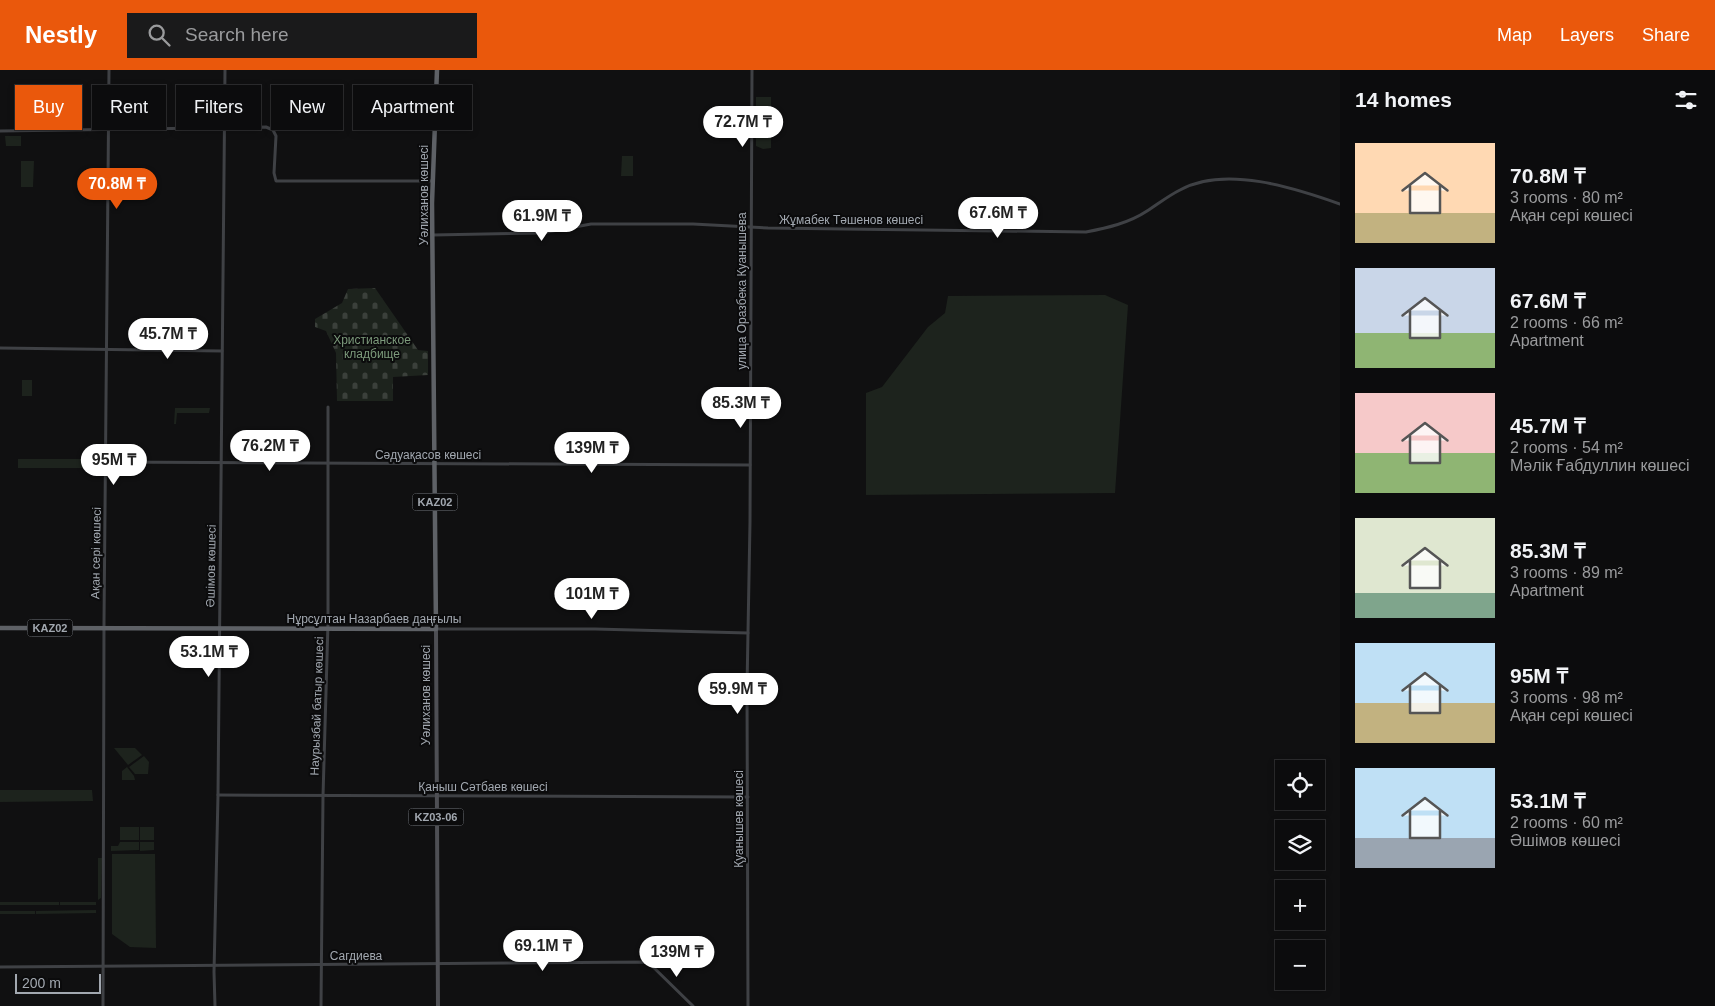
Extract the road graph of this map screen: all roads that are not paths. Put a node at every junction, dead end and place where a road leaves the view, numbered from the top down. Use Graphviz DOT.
graph roads {
  1 [pos="109,70"];
  2 [pos="226,70"];
  3 [pos="437,70"];
  4 [pos="752,70"];
  5 [pos="109,85"];
  6 [pos="225,85"];
  7 [pos="261,127"];
  8 [pos="109,130"];
  9 [pos="224,130"];
  10 [pos="0,131"];
  11 [pos="433,181"];
  12 [pos="1340,204"];
  13 [pos="752,227"];
  14 [pos="436,235"];
  15 [pos="0,348"];
  16 [pos="107,350"];
  17 [pos="222,351"];
  18 [pos="434,376"];
  19 [pos="328,407"];
  20 [pos="106,462"];
  21 [pos="221,463"];
  22 [pos="328,463"];
  23 [pos="434,464"];
  24 [pos="750,465"];
  25 [pos="0,628"];
  26 [pos="104,628"];
  27 [pos="328,628"];
  28 [pos="219,629"];
  29 [pos="436,629"];
  30 [pos="748,633"];
  31 [pos="218,795"];
  32 [pos="323,796"];
  33 [pos="436,796"];
  34 [pos="748,797"];
  35 [pos="438,964"];
  36 [pos="321,965"];
  37 [pos="214,966"];
  38 [pos="0,967"];
  39 [pos="104,967"];
  40 [pos="103,1006"];
  41 [pos="214,1006"];
  42 [pos="321,1006"];
  43 [pos="438,1006"];
  44 [pos="693,1006"];
  45 [pos="748,1006"];
  1 -- 5 [label="street, Ақан сері көшесі"];
  2 -- 6 [label="street, Әшімов көшесі"];
  3 -- 11 [label="highway, Уәлиханов көшесі / KАZ02"];
  4 -- 13 [label="street, улица Оразбека Куанышева"];
  7 -- 11 [label="street"];
  8 -- 10 [label="street"];
  8 -- 16 [label="street, Ақан сері көшесі"];
  9 -- 17 [label="street, Әшімов көшесі"];
  11 -- 14 [label="highway, Уәлиханов көшесі / KАZ02"];
  12 -- 13 [label="street, Жұмабек Тәшенов көшесі"];
  13 -- 14 [label="street, Жұмабек Тәшенов көшесі"];
  13 -- 24 [label="street, улица Оразбека Куанышева"];
  14 -- 18 [label="highway, KАZ02"];
  14 -- 18 [label="highway, Уәлиханов көшесі / KАZ02"];
  15 -- 16 [label="street"];
  16 -- 17 [label="street"];
  16 -- 20 [label="street, Ақан сері көшесі"];
  17 -- 21 [label="street, Әшімов көшесі"];
  18 -- 23 [label="highway, Уәлиханов көшесі / KАZ02"];
  19 -- 22 [label="street, Наурызбай батыр көшесі"];
  20 -- 21 [label="street, Сәдуақасов көшесі"];
  20 -- 26 [label="street, Ақан сері көшесі"];
  21 -- 22 [label="street, Сәдуақасов көшесі"];
  21 -- 28 [label="street, Әшімов көшесі"];
  22 -- 23 [label="street, Сәдуақасов көшесі"];
  22 -- 27 [label="street, Наурызбай батыр көшесі"];
  23 -- 24 [label="street, Сәдуақасов көшесі"];
  23 -- 29 [label="highway, Уәлиханов көшесі / KАZ02"];
  24 -- 30 [label="street, улица Оразбека Куанышева"];
  25 -- 26 [label="highway, Нұрсұлтан Назарбаев даңғылы / KАZ02"];
  26 -- 28 [label="highway, Нұрсұлтан Назарбаев даңғылы / KАZ02"];
  26 -- 39 [label="street, Ақан сері көшесі"];
  27 -- 28 [label="highway, Нұрсұлтан Назарбаев даңғылы / KАZ02"];
  27 -- 29 [label="highway, Нұрсұлтан Назарбаев даңғылы / KАZ02"];
  27 -- 32 [label="street, Наурызбай батыр көшесі"];
  28 -- 31 [label="street, Әшімов көшесі"];
  29 -- 30 [label="street, Нұрсұлтан Назарбаев даңғылы"];
  29 -- 33 [label="main road, Уәлиханов көшесі / KZ03-06"];
  30 -- 34 [label="street, Қуанышев көшесі"];
  31 -- 32 [label="street, Қаныш Сәтбаев көшесі"];
  31 -- 37 [label="street, Әшімов көшесі"];
  32 -- 33 [label="street, Қаныш Сәтбаев көшесі"];
  32 -- 36 [label="street, Наурызбай батыр көшесі"];
  33 -- 34 [label="street, Қаныш Сәтбаев көшесі"];
  33 -- 35 [label="main road, Уәлиханов көшесі / KZ03-06"];
  34 -- 45 [label="street, Қуанышев көшесі"];
  35 -- 36 [label="street, Сагдиева"];
  35 -- 43 [label="main road, Уәлиханов көшесі / KZ03-06"];
  35 -- 44 [label="street, Сагдиева"];
  36 -- 37 [label="street, Сагдиева"];
  36 -- 42 [label="street, Наурызбай батыр көшесі"];
  37 -- 39 [label="street, Сагдиева"];
  37 -- 41 [label="street, Әшімов көшесі"];
  38 -- 39 [label="street, Сагдиева"];
  39 -- 40 [label="street, Ақан сері көшесі"];
}
